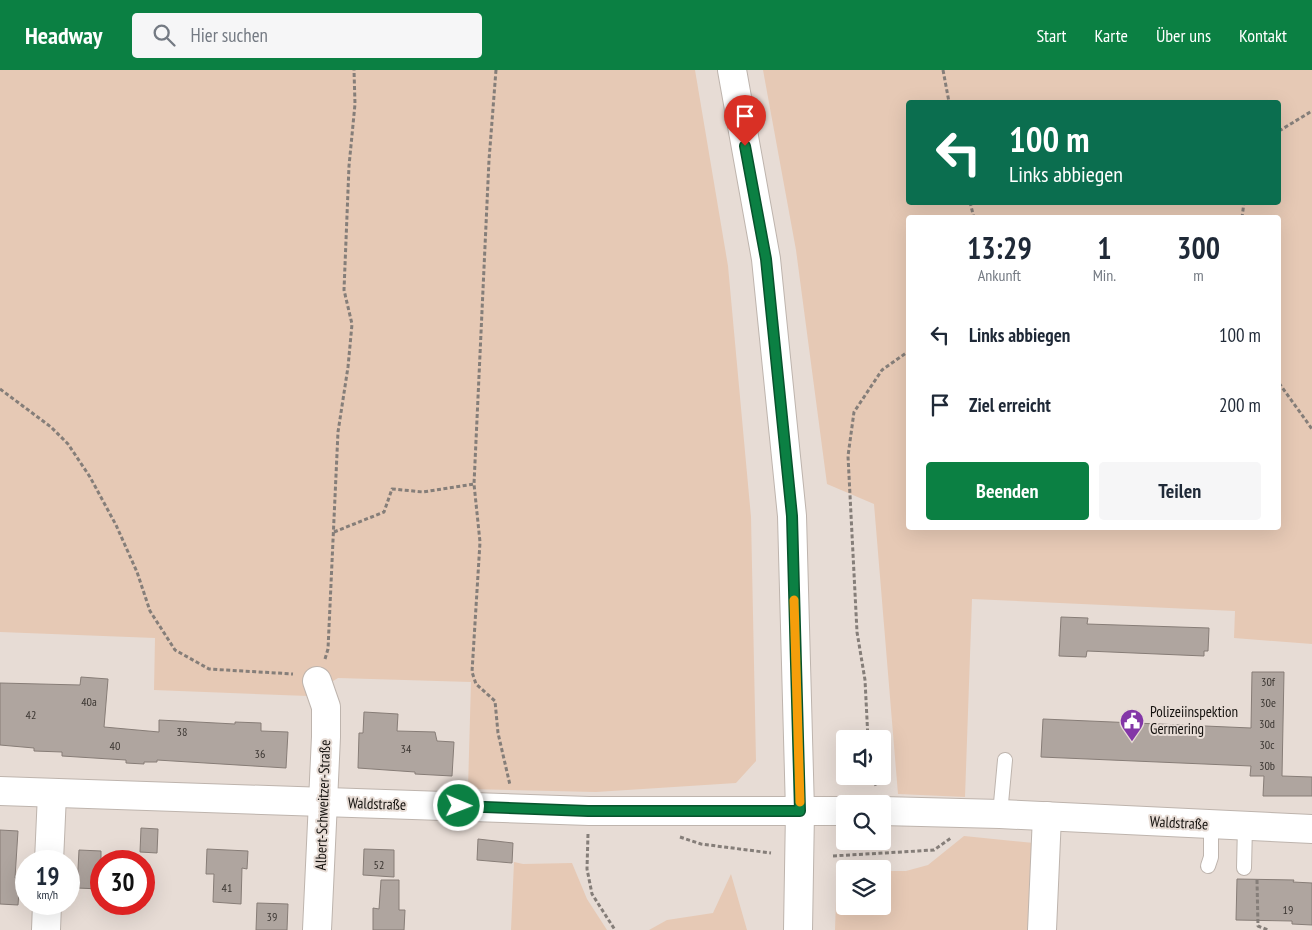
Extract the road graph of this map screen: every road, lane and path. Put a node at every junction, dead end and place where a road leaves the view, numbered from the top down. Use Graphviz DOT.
graph roads {
  1 [pos="354,70"];
  2 [pos="496,70"];
  3 [pos="732,70"];
  4 [pos="943,70"];
  5 [pos="949,100"];
  6 [pos="1312,112"];
  7 [pos="1281,130"];
  8 [pos="906,353"];
  9 [pos="1281,386"];
  10 [pos="0,389"];
  11 [pos="1312,429"];
  12 [pos="474,484"];
  13 [pos="334,532"];
  14 [pos="317,681"];
  15 [pos="868,730"];
  16 [pos="1005,760"];
  17 [pos="0,791"];
  18 [pos="52,794"];
  19 [pos="324,802"];
  20 [pos="516,808"];
  21 [pos="588,811"];
  22 [pos="800,811"];
  23 [pos="836,811"];
  24 [pos="891,811"];
  25 [pos="1000,814"];
  26 [pos="1047,816"];
  27 [pos="1212,825"];
  28 [pos="1245,826"];
  29 [pos="1312,828"];
  30 [pos="677,836"];
  31 [pos="49,850"];
  32 [pos="934,850"];
  33 [pos="770,854"];
  34 [pos="833,856"];
  35 [pos="1208,866"];
  36 [pos="1244,868"];
  37 [pos="47,915"];
  38 [pos="46,930"];
  39 [pos="317,930"];
  40 [pos="615,930"];
  41 [pos="798,930"];
  42 [pos="1042,930"];
  1 -- 13 [label="path"];
  2 -- 12 [label="path"];
  3 -- 22 [label="street"];
  4 -- 5 [label="path"];
  6 -- 7 [label="path"];
  8 -- 15 [label="path"];
  9 -- 11 [label="path"];
  10 -- 14 [label="path"];
  12 -- 13 [label="path"];
  12 -- 20 [label="path"];
  13 -- 14 [label="path"];
  14 -- 19 [label="street, Albert-Schweitzer-Straße"];
  16 -- 25 [label="lane"];
  17 -- 18 [label="street, Waldstraße"];
  18 -- 19 [label="street, Waldstraße"];
  18 -- 31 [label="street"];
  19 -- 20 [label="street, Waldstraße"];
  19 -- 39 [label="street, Albert-Schweitzer-Straße"];
  20 -- 21 [label="street, Waldstraße"];
  21 -- 22 [label="street, Waldstraße"];
  21 -- 40 [label="path"];
  22 -- 23 [label="street, Waldstraße"];
  22 -- 41 [label="street"];
  24 -- 25 [label="street, Waldstraße"];
  25 -- 26 [label="street, Waldstraße"];
  26 -- 27 [label="street, Waldstraße"];
  26 -- 42 [label="street"];
  27 -- 28 [label="street, Waldstraße"];
  27 -- 35 [label="lane"];
  28 -- 29 [label="street, Waldstraße"];
  28 -- 36 [label="lane"];
  30 -- 33 [label="path"];
  32 -- 34 [label="path"];
  37 -- 38 [label="street"];
}
